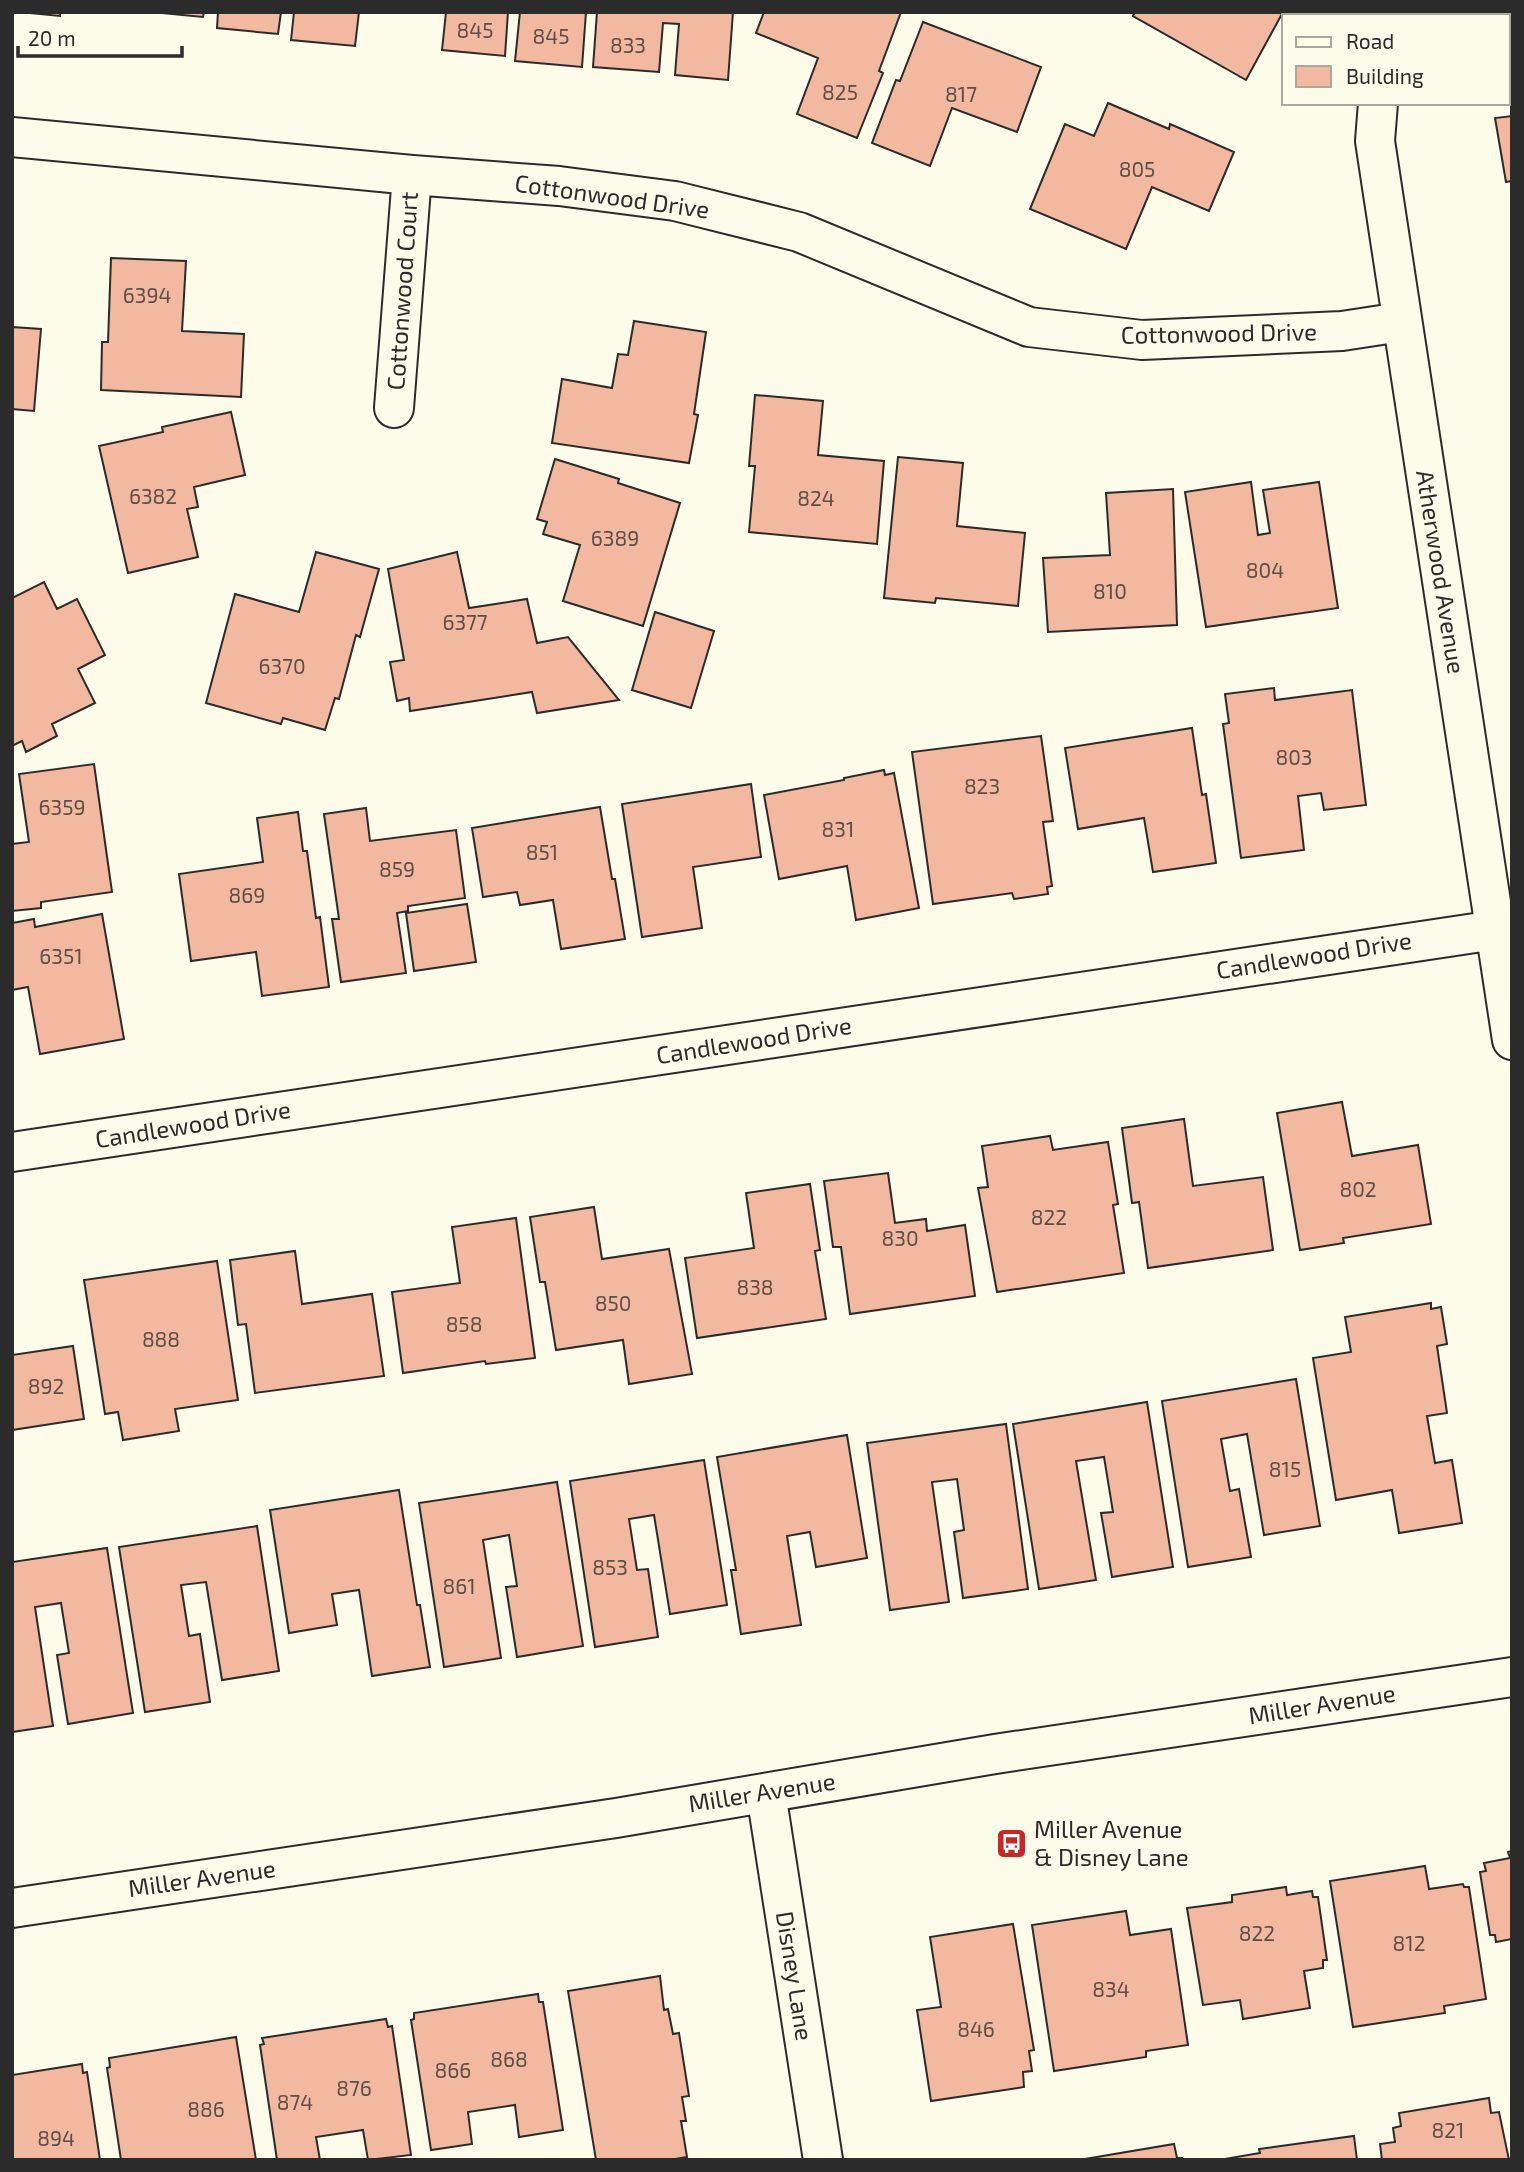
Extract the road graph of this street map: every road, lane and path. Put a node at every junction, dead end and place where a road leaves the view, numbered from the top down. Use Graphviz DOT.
graph roads {
  1 [pos="1378,105"];
  2 [pos="12,137"];
  3 [pos="412,175"];
  4 [pos="1401,322"];
  5 [pos="394,408"];
  6 [pos="1495,930"];
  7 [pos="1512,1041"];
  8 [pos="12,1152"];
  9 [pos="1512,1677"];
  10 [pos="766,1793"];
  11 [pos="12,1908"];
  12 [pos="822,2160"];
  1 -- 4 [label="street, Atherwood Avenue"];
  2 -- 3 [label="street, Cottonwood Drive"];
  3 -- 4 [label="street, Cottonwood Drive"];
  3 -- 5 [label="street, Cottonwood Court"];
  4 -- 6 [label="street, Atherwood Avenue"];
  6 -- 7 [label="street, Atherwood Avenue"];
  6 -- 8 [label="street, Candlewood Drive"];
  9 -- 10 [label="street, Miller Avenue"];
  10 -- 11 [label="street, Miller Avenue"];
  10 -- 12 [label="street, Disney Lane"];
}
